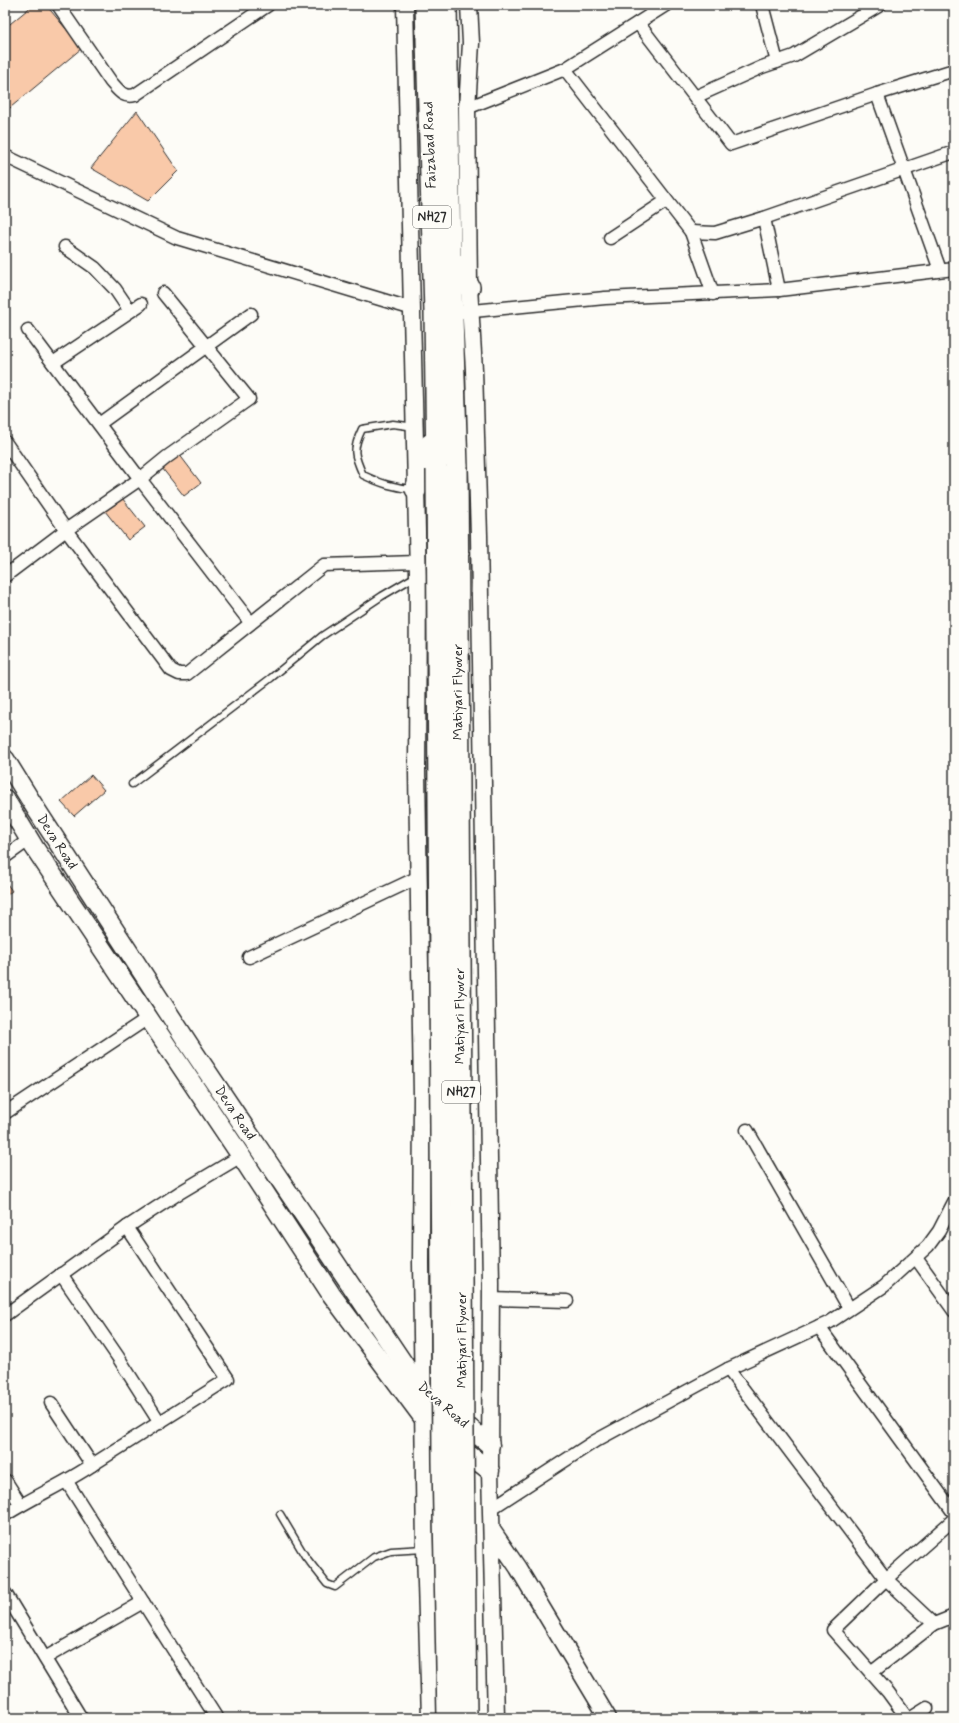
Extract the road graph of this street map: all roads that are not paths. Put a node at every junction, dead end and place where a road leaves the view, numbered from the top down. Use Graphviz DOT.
graph roads {
  1 [pos="58,5"];
  2 [pos="268,5"];
  3 [pos="406,5"];
  4 [pos="426,5"];
  5 [pos="446,5"];
  6 [pos="469,5"];
  7 [pos="666,5"];
  8 [pos="762,5"];
  9 [pos="880,5"];
  10 [pos="638,23"];
  11 [pos="777,62"];
  12 [pos="565,69"];
  13 [pos="954,70"];
  14 [pos="877,94"];
  15 [pos="695,97"];
  16 [pos="467,108"];
  17 [pos="954,152"];
  18 [pos="5,156"];
  19 [pos="904,169"];
  20 [pos="666,201"];
  21 [pos="764,218"];
  22 [pos="691,232"];
  23 [pos="610,238"];
  24 [pos="65,247"];
  25 [pos="450,259"];
  26 [pos="940,270"];
  27 [pos="954,270"];
  28 [pos="469,287"];
  29 [pos="780,290"];
  30 [pos="163,293"];
  31 [pos="713,294"];
  32 [pos="141,304"];
  33 [pos="413,309"];
  34 [pos="130,311"];
  35 [pos="461,312"];
  36 [pos="251,314"];
  37 [pos="28,330"];
  38 [pos="207,347"];
  39 [pos="53,363"];
  40 [pos="99,424"];
  41 [pos="415,427"];
  42 [pos="436,428"];
  43 [pos="5,442"];
  44 [pos="447,468"];
  45 [pos="140,479"];
  46 [pos="416,489"];
  47 [pos="66,530"];
  48 [pos="418,569"];
  49 [pos="6,572"];
  50 [pos="250,622"];
  51 [pos="5,759"];
  52 [pos="132,784"];
  53 [pos="5,799"];
  54 [pos="30,839"];
  55 [pos="5,857"];
  56 [pos="419,877"];
  57 [pos="249,957"];
  58 [pos="148,1018"];
  59 [pos="5,1113"];
  60 [pos="747,1130"];
  61 [pos="241,1156"];
  62 [pos="954,1202"];
  63 [pos="127,1227"];
  64 [pos="916,1258"];
  65 [pos="61,1274"];
  66 [pos="491,1299"];
  67 [pos="567,1301"];
  68 [pos="850,1308"];
  69 [pos="954,1311"];
  70 [pos="5,1315"];
  71 [pos="818,1327"];
  72 [pos="728,1370"];
  73 [pos="424,1390"];
  74 [pos="51,1403"];
  75 [pos="424,1419"];
  76 [pos="160,1423"];
  77 [pos="490,1445"];
  78 [pos="92,1465"];
  79 [pos="490,1471"];
  80 [pos="5,1480"];
  81 [pos="67,1482"];
  82 [pos="21,1505"];
  83 [pos="492,1508"];
  84 [pos="954,1513"];
  85 [pos="280,1514"];
  86 [pos="5,1515"];
  87 [pos="954,1518"];
  88 [pos="492,1530"];
  89 [pos="425,1549"];
  90 [pos="886,1579"];
  91 [pos="5,1593"];
  92 [pos="143,1602"];
  93 [pos="954,1616"];
  94 [pos="934,1624"];
  95 [pos="45,1658"];
  96 [pos="871,1674"];
  97 [pos="927,1708"];
  98 [pos="216,1717"];
  99 [pos="81,1718"];
  100 [pos="430,1718"];
  101 [pos="448,1718"];
  102 [pos="466,1718"];
  103 [pos="496,1718"];
  104 [pos="608,1718"];
  105 [pos="907,1718"];
  106 [pos="911,1718"];
  1 -- 2 [label="street"];
  3 -- 33 [label="street"];
  4 -- 42 [label="highway, Faizabad Road / NH27"];
  5 -- 25 [label="highway, Faizabad Road / NH27"];
  6 -- 16 [label="street"];
  7 -- 10 [label="street"];
  8 -- 11 [label="street"];
  9 -- 11 [label="street"];
  10 -- 12 [label="street"];
  10 -- 15 [label="street"];
  11 -- 15 [label="street"];
  12 -- 16 [label="street"];
  12 -- 20 [label="street"];
  13 -- 14 [label="street"];
  14 -- 15 [label="street"];
  14 -- 19 [label="street"];
  16 -- 28 [label="street"];
  17 -- 19 [label="street"];
  18 -- 33 [label="street"];
  19 -- 21 [label="street"];
  19 -- 26 [label="street"];
  20 -- 22 [label="street"];
  20 -- 23 [label="street"];
  21 -- 22 [label="street"];
  21 -- 29 [label="street"];
  22 -- 31 [label="street"];
  24 -- 34 [label="street"];
  25 -- 28 [label="highway"];
  25 -- 35 [label="highway, Faizabad Road / NH27"];
  26 -- 27 [label="street"];
  26 -- 29 [label="street"];
  28 -- 35 [label="street"];
  29 -- 31 [label="street"];
  30 -- 38 [label="street"];
  31 -- 35 [label="street"];
  32 -- 34 [label="street"];
  33 -- 41 [label="street"];
  34 -- 39 [label="street"];
  35 -- 44 [label="highway, Matiyari Flyover / NH27"];
  35 -- 66 [label="street"];
  36 -- 38 [label="street"];
  37 -- 39 [label="street"];
  38 -- 40 [label="street"];
  38 -- 45 [label="street"];
  39 -- 40 [label="street"];
  40 -- 45 [label="street"];
  41 -- 46 [label="street"];
  41 -- 46 [label="lane"];
  42 -- 44 [label="highway, Matiyari Flyover / NH27"];
  42 -- 46 [label="highway"];
  43 -- 47 [label="street"];
  44 -- 101 [label="highway, Matiyari Flyover / NH27, bridge"];
  44 -- 102 [label="highway, Matiyari Flyover / NH27, bridge"];
  45 -- 47 [label="street"];
  45 -- 50 [label="street"];
  46 -- 48 [label="street"];
  47 -- 49 [label="street"];
  47 -- 50 [label="street"];
  48 -- 50 [label="street"];
  48 -- 52 [label="lane"];
  48 -- 56 [label="street"];
  51 -- 73 [label="main road, Deva Road"];
  53 -- 54 [label="main road, Deva Road"];
  54 -- 55 [label="street"];
  54 -- 58 [label="main road, Deva Road"];
  56 -- 57 [label="street"];
  56 -- 73 [label="street"];
  58 -- 59 [label="street"];
  58 -- 61 [label="main road, Deva Road"];
  60 -- 68 [label="street"];
  61 -- 63 [label="street"];
  61 -- 75 [label="main road, Deva Road"];
  62 -- 64 [label="street"];
  63 -- 65 [label="street"];
  63 -- 76 [label="street"];
  64 -- 68 [label="street"];
  64 -- 69 [label="street"];
  65 -- 70 [label="street"];
  65 -- 76 [label="street"];
  66 -- 67 [label="street"];
  66 -- 77 [label="street"];
  68 -- 71 [label="street"];
  71 -- 72 [label="street"];
  71 -- 84 [label="street"];
  72 -- 83 [label="street"];
  72 -- 90 [label="street"];
  73 -- 75 [label="street"];
  73 -- 77 [label="main road, Deva Road"];
  74 -- 78 [label="street"];
  75 -- 79 [label="main road, Deva Road"];
  75 -- 89 [label="street"];
  76 -- 78 [label="street"];
  77 -- 79 [label="street"];
  78 -- 81 [label="street"];
  79 -- 83 [label="street"];
  80 -- 82 [label="street"];
  81 -- 82 [label="street"];
  81 -- 92 [label="street"];
  82 -- 86 [label="street"];
  83 -- 88 [label="street"];
  85 -- 89 [label="lane"];
  87 -- 90 [label="street"];
  88 -- 103 [label="street"];
  88 -- 104 [label="street"];
  89 -- 100 [label="street"];
  90 -- 94 [label="street"];
  90 -- 96 [label="street"];
  91 -- 95 [label="street"];
  92 -- 95 [label="street"];
  92 -- 98 [label="street"];
  93 -- 94 [label="street"];
  94 -- 96 [label="street"];
  95 -- 99 [label="street"];
  96 -- 105 [label="street"];
  97 -- 106 [label="street"];
}
